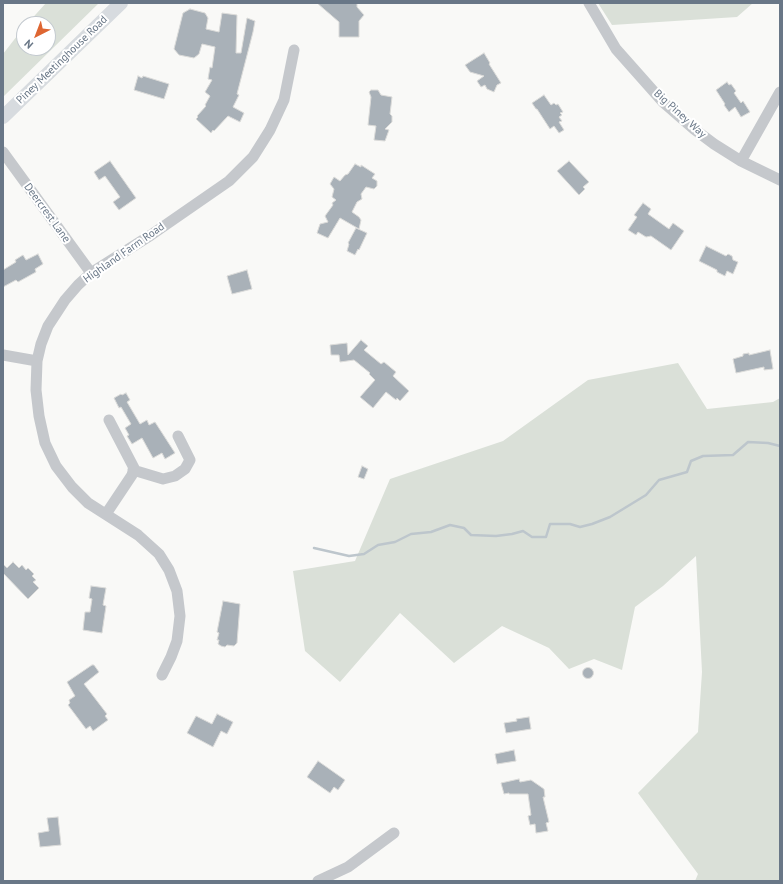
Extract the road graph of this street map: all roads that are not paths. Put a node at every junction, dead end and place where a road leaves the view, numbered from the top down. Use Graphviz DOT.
graph roads {
  1 [pos="121,3"];
  2 [pos="589,3"];
  3 [pos="294,50"];
  4 [pos="780,92"];
  5 [pos="3,117"];
  6 [pos="3,152"];
  7 [pos="741,161"];
  8 [pos="780,180"];
  9 [pos="91,273"];
  10 [pos="3,355"];
  11 [pos="37,361"];
  12 [pos="109,420"];
  13 [pos="178,436"];
  14 [pos="133,470"];
  15 [pos="106,514"];
  16 [pos="162,675"];
  17 [pos="394,833"];
  18 [pos="318,881"];
  1 -- 5 [label="main road, Piney Meetinghouse Road"];
  2 -- 7 [label="street, Big Piney Way"];
  3 -- 9 [label="street, Highland Farm Road"];
  4 -- 7 [label="street"];
  6 -- 9 [label="street, Deercrest Lane"];
  7 -- 8 [label="street, Big Piney Way"];
  9 -- 11 [label="street, Highland Farm Road"];
  10 -- 11 [label="street"];
  11 -- 15 [label="street, Highland Farm Road"];
  12 -- 14 [label="street"];
  13 -- 14 [label="street"];
  14 -- 15 [label="street"];
  15 -- 16 [label="street, Highland Farm Road"];
  17 -- 18 [label="street"];
}
